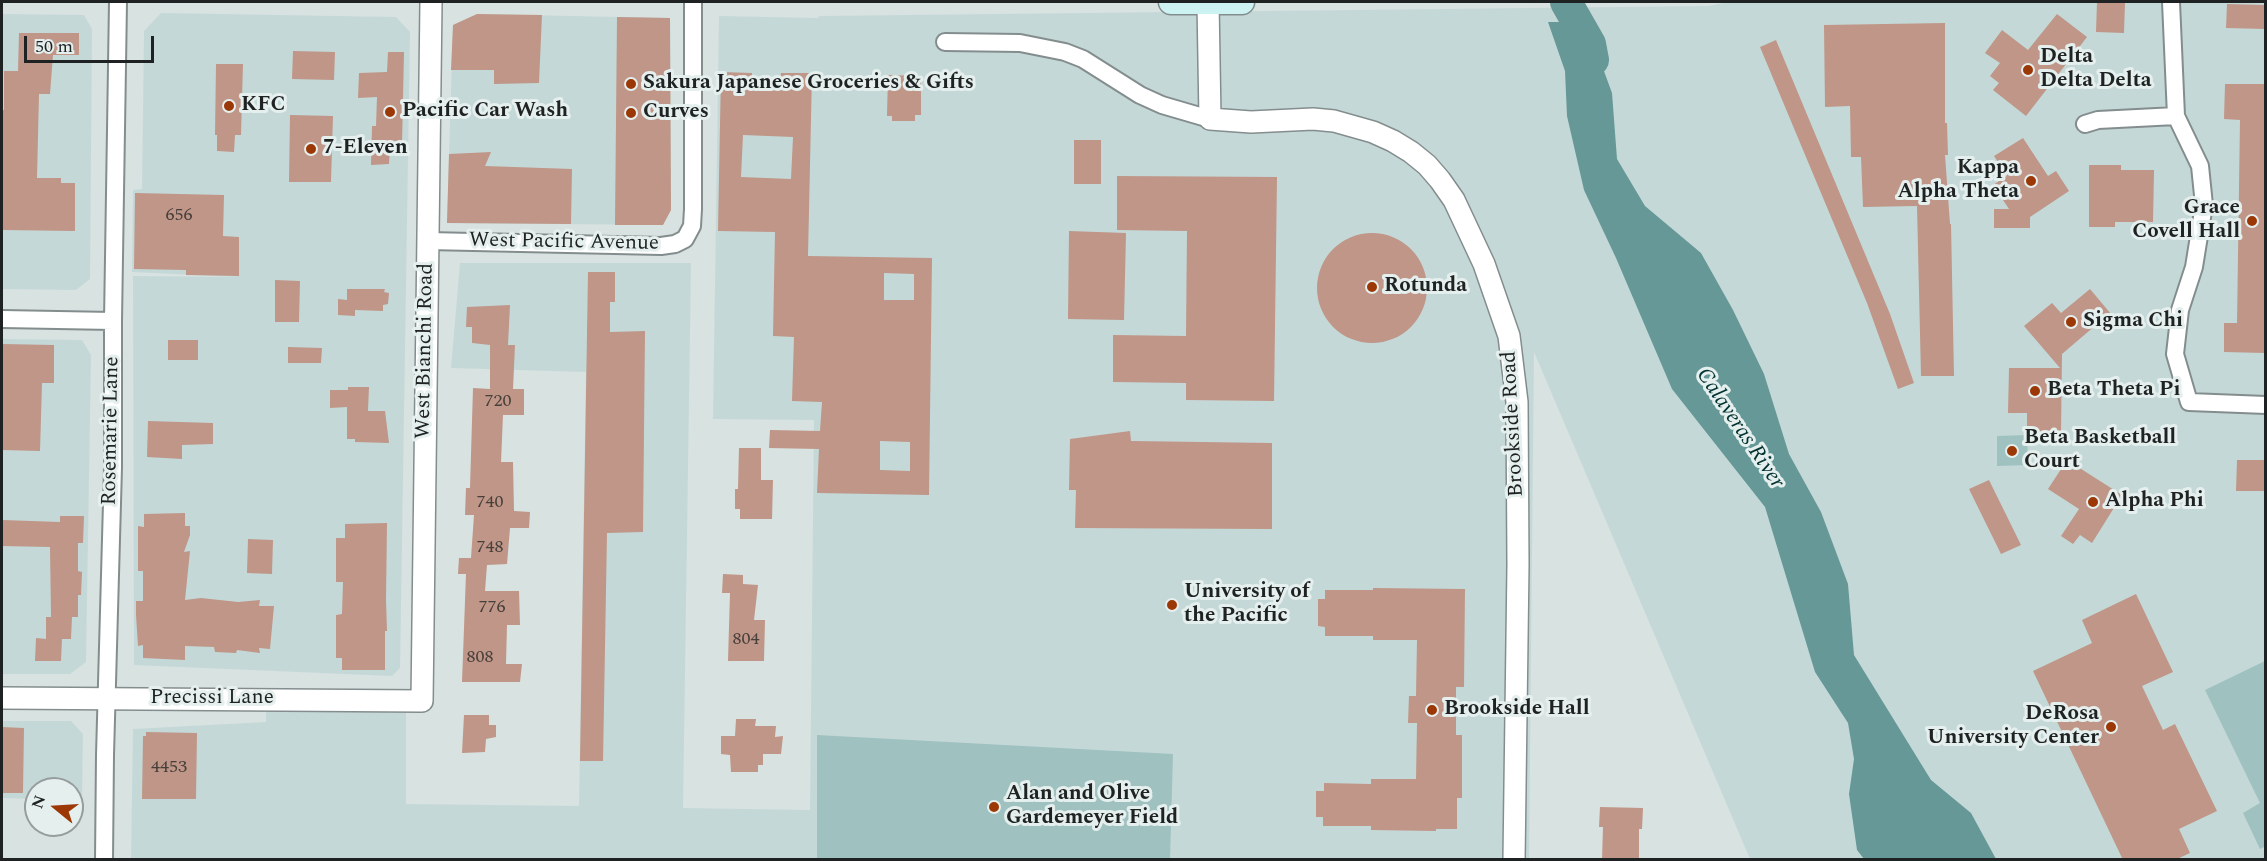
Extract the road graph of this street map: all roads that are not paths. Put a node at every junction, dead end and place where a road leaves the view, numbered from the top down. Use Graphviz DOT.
graph roads {
  1 [pos="118,2"];
  2 [pos="431,2"];
  3 [pos="693,2"];
  4 [pos="1171,2"];
  5 [pos="1208,2"];
  6 [pos="1242,2"];
  7 [pos="2172,2"];
  8 [pos="945,42"];
  9 [pos="2176,116"];
  10 [pos="1210,119"];
  11 [pos="2085,124"];
  12 [pos="427,241"];
  13 [pos="2,320"];
  14 [pos="113,321"];
  15 [pos="2265,405"];
  16 [pos="2,698"];
  17 [pos="107,698"];
  18 [pos="422,701"];
  19 [pos="104,860"];
  20 [pos="1514,860"];
  1 -- 14 [label="street, Rosemarie Lane"];
  2 -- 12 [label="street, West Bianchi Road"];
  3 -- 12 [label="street, West Pacific Avenue"];
  4 -- 5 [label="main road"];
  5 -- 6 [label="main road"];
  5 -- 10 [label="street"];
  7 -- 9 [label="street"];
  8 -- 10 [label="street, Brookside Road"];
  9 -- 11 [label="street"];
  9 -- 15 [label="street"];
  10 -- 20 [label="street, Brookside Road"];
  12 -- 18 [label="street, West Bianchi Road"];
  13 -- 14 [label="street"];
  14 -- 17 [label="street, Rosemarie Lane"];
  16 -- 17 [label="street, Precissi Lane"];
  17 -- 18 [label="street, Precissi Lane"];
  17 -- 19 [label="street, Rosemarie Lane"];
}
